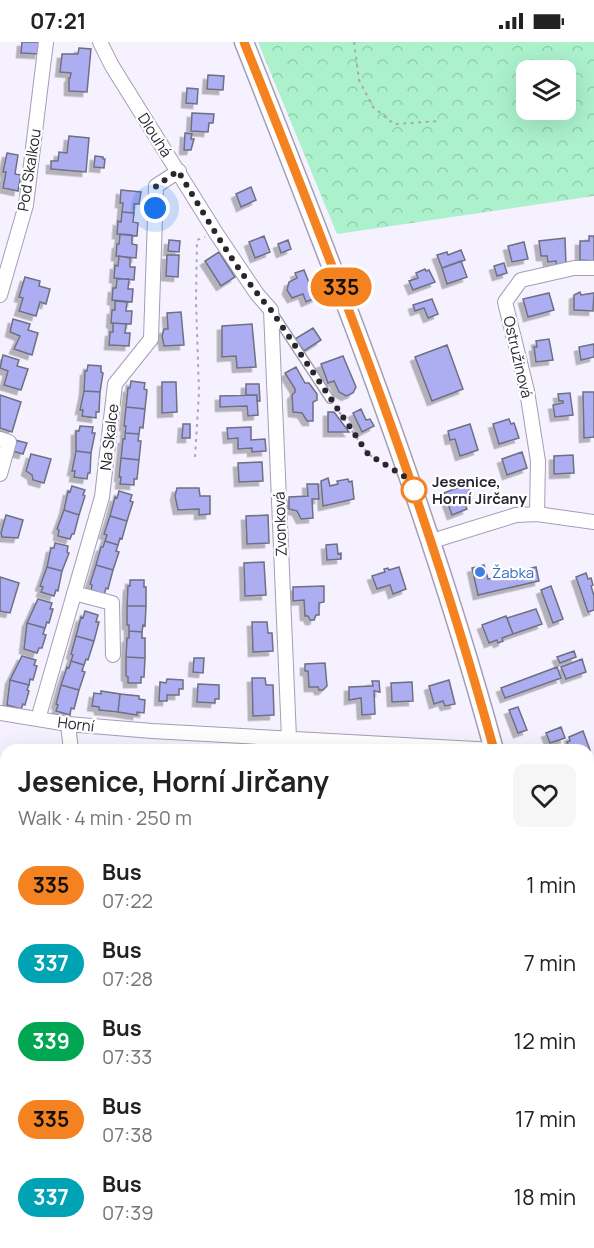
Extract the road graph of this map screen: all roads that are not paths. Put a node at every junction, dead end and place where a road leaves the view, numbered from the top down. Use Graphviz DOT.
graph roads {
  1 [pos="46,42"];
  2 [pos="100,42"];
  3 [pos="244,42"];
  4 [pos="178,171"];
  5 [pos="594,268"];
  6 [pos="0,295"];
  7 [pos="271,310"];
  8 [pos="330,399"];
  9 [pos="0,439"];
  10 [pos="0,474"];
  11 [pos="537,514"];
  12 [pos="593,520"];
  13 [pos="432,541"];
  14 [pos="74,593"];
  15 [pos="113,655"];
  16 [pos="0,713"];
  17 [pos="38,719"];
  18 [pos="68,724"];
  19 [pos="289,738"];
  20 [pos="70,744"];
  21 [pos="392,744"];
  22 [pos="492,744"];
  1 -- 6 [label="street, Pod Skalkou"];
  2 -- 4 [label="street, Dlouhá"];
  3 -- 13 [label="main road"];
  4 -- 7 [label="street, Dlouhá"];
  4 -- 14 [label="street, Na Skalce"];
  5 -- 11 [label="street, Ostružinová"];
  7 -- 8 [label="lane, Dlouhá"];
  7 -- 19 [label="street, Zvonková"];
  9 -- 10 [label="street"];
  11 -- 12 [label="street"];
  11 -- 13 [label="street"];
  13 -- 22 [label="main road"];
  14 -- 15 [label="street"];
  14 -- 17 [label="street, Na Skalce"];
  16 -- 17 [label="street, Horní"];
  17 -- 18 [label="street, Horní"];
  18 -- 19 [label="street, Horní"];
  18 -- 20 [label="street"];
  19 -- 21 [label="street, Horní"];
}
